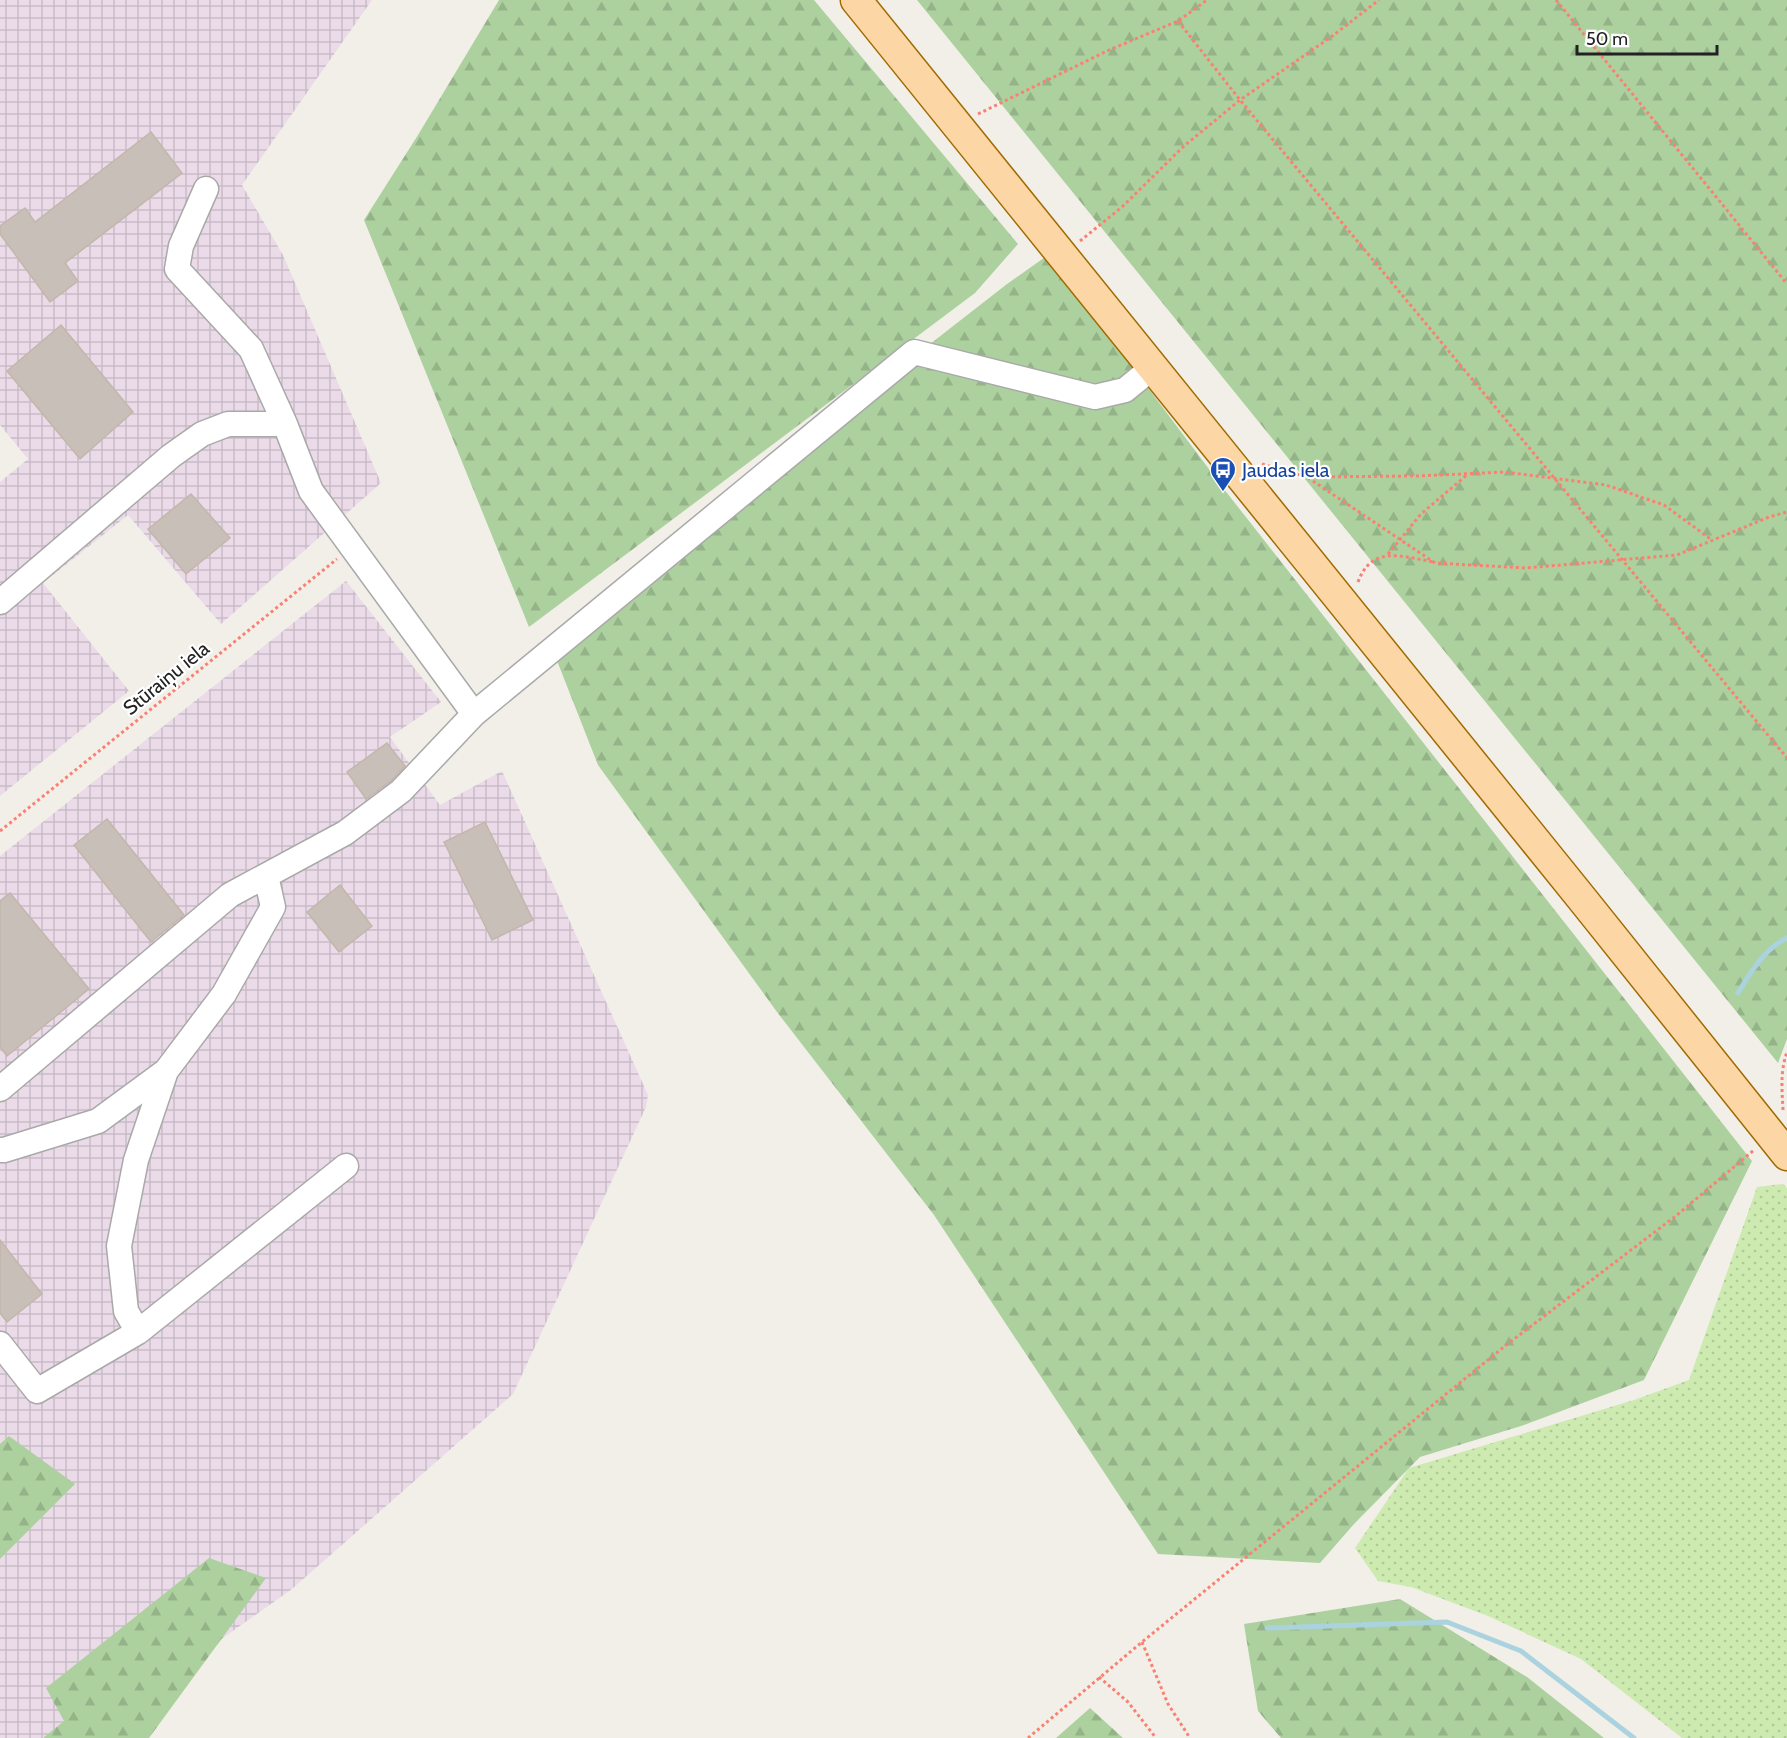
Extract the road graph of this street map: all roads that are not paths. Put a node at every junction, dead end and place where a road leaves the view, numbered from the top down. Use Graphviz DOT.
graph roads {
  1 [pos="856,0"];
  2 [pos="206,189"];
  3 [pos="1152,368"];
  4 [pos="285,424"];
  5 [pos="0,602"];
  6 [pos="474,714"];
  7 [pos="266,876"];
  8 [pos="166,1071"];
  9 [pos="0,1089"];
  10 [pos="1779,1145"];
  11 [pos="0,1150"];
  12 [pos="346,1166"];
  13 [pos="138,1332"];
  14 [pos="0,1344"];
  1 -- 3 [label="main road"];
  2 -- 4 [label="street"];
  3 -- 6 [label="street"];
  3 -- 10 [label="main road"];
  4 -- 5 [label="street"];
  4 -- 6 [label="street"];
  6 -- 7 [label="street"];
  7 -- 8 [label="street"];
  7 -- 9 [label="street"];
  8 -- 11 [label="street"];
  8 -- 13 [label="street"];
  12 -- 13 [label="street"];
  13 -- 14 [label="street"];
}
